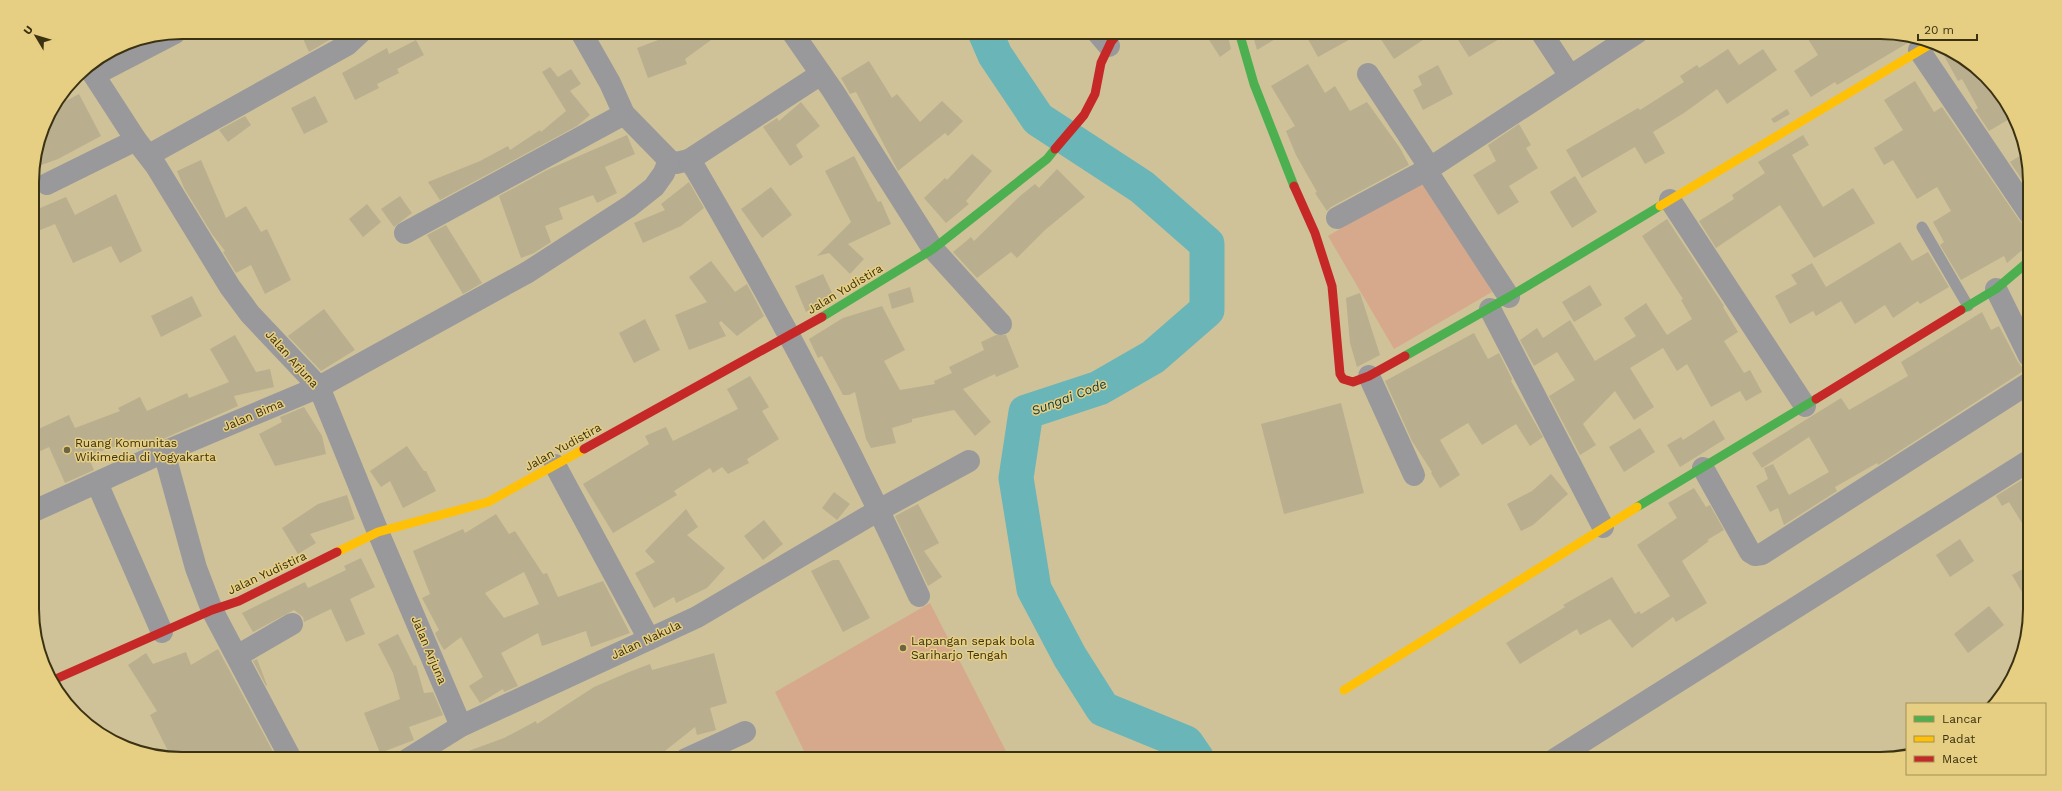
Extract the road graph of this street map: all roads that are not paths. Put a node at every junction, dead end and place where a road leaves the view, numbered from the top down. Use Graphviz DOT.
graph roads {
  1 [pos="354,39"];
  2 [pos="586,39"];
  3 [pos="797,39"];
  4 [pos="1107,39"];
  5 [pos="1241,39"];
  6 [pos="1546,39"];
  7 [pos="1627,39"];
  8 [pos="155,42"];
  9 [pos="1925,47"];
  10 [pos="1927,47"];
  11 [pos="94,68"];
  12 [pos="92,71"];
  13 [pos="821,74"];
  14 [pos="1368,74"];
  15 [pos="1570,76"];
  16 [pos="624,114"];
  17 [pos="143,147"];
  18 [pos="679,160"];
  19 [pos="1428,169"];
  20 [pos="46,184"];
  21 [pos="1670,200"];
  22 [pos="2023,203"];
  23 [pos="1337,218"];
  24 [pos="1922,227"];
  25 [pos="405,233"];
  26 [pos="933,249"];
  27 [pos="2023,266"];
  28 [pos="1996,288"];
  29 [pos="1509,297"];
  30 [pos="1968,306"];
  31 [pos="1490,309"];
  32 [pos="1001,324"];
  33 [pos="790,336"];
  34 [pos="2023,344"];
  35 [pos="1369,376"];
  36 [pos="319,387"];
  37 [pos="2023,387"];
  38 [pos="1804,406"];
  39 [pos="164,452"];
  40 [pos="969,461"];
  41 [pos="2023,464"];
  42 [pos="555,466"];
  43 [pos="1703,468"];
  44 [pos="1414,475"];
  45 [pos="97,483"];
  46 [pos="39,509"];
  47 [pos="879,510"];
  48 [pos="1603,526"];
  49 [pos="378,532"];
  50 [pos="918,596"];
  51 [pos="212,610"];
  52 [pos="292,624"];
  53 [pos="162,632"];
  54 [pos="648,639"];
  55 [pos="237,656"];
  56 [pos="57,679"];
  57 [pos="1344,690"];
  58 [pos="461,726"];
  59 [pos="745,732"];
  60 [pos="287,752"];
  61 [pos="425,752"];
  62 [pos="701,752"];
  63 [pos="1566,752"];
  1 -- 17 [label="street"];
  2 -- 16 [label="street"];
  3 -- 13 [label="street"];
  4 -- 26 [label="street, Jalan Yudistira"];
  5 -- 35 [label="street"];
  6 -- 15 [label="street"];
  7 -- 15 [label="street"];
  8 -- 11 [label="street"];
  9 -- 21 [label="street"];
  10 -- 22 [label="street"];
  12 -- 17 [label="street, Jalan Arjuna"];
  13 -- 18 [label="street"];
  13 -- 26 [label="street"];
  14 -- 19 [label="street"];
  15 -- 19 [label="street"];
  16 -- 18 [label="street"];
  16 -- 25 [label="street"];
  17 -- 20 [label="street"];
  17 -- 36 [label="street, Jalan Arjuna"];
  18 -- 33 [label="street"];
  18 -- 36 [label="street, Jalan Bima"];
  19 -- 23 [label="street"];
  19 -- 29 [label="street"];
  21 -- 29 [label="street"];
  21 -- 38 [label="street"];
  24 -- 30 [label="lane"];
  26 -- 32 [label="street"];
  26 -- 33 [label="street, Jalan Yudistira"];
  27 -- 28 [label="street"];
  28 -- 30 [label="street"];
  28 -- 34 [label="street"];
  29 -- 31 [label="street"];
  30 -- 38 [label="street"];
  31 -- 35 [label="street"];
  31 -- 48 [label="street"];
  33 -- 42 [label="street, Jalan Yudistira"];
  33 -- 47 [label="street"];
  35 -- 44 [label="street"];
  36 -- 39 [label="street, Jalan Bima"];
  36 -- 49 [label="street, Jalan Arjuna"];
  37 -- 43 [label="street"];
  38 -- 43 [label="street"];
  39 -- 45 [label="street, Jalan Bima"];
  39 -- 51 [label="street"];
  40 -- 47 [label="street, Jalan Nakula"];
  41 -- 63 [label="street"];
  42 -- 49 [label="street, Jalan Yudistira"];
  42 -- 54 [label="street"];
  43 -- 48 [label="street"];
  45 -- 46 [label="street, Jalan Bima"];
  45 -- 53 [label="street"];
  47 -- 50 [label="street"];
  47 -- 54 [label="street, Jalan Nakula"];
  48 -- 57 [label="street"];
  49 -- 51 [label="street, Jalan Yudistira"];
  49 -- 58 [label="street, Jalan Arjuna"];
  51 -- 53 [label="street, Jalan Yudistira"];
  51 -- 55 [label="street"];
  52 -- 55 [label="street"];
  53 -- 56 [label="street, Jalan Yudistira"];
  54 -- 58 [label="street, Jalan Nakula"];
  55 -- 60 [label="street"];
  58 -- 61 [label="street, Jalan Nakula"];
  59 -- 62 [label="street"];
}
